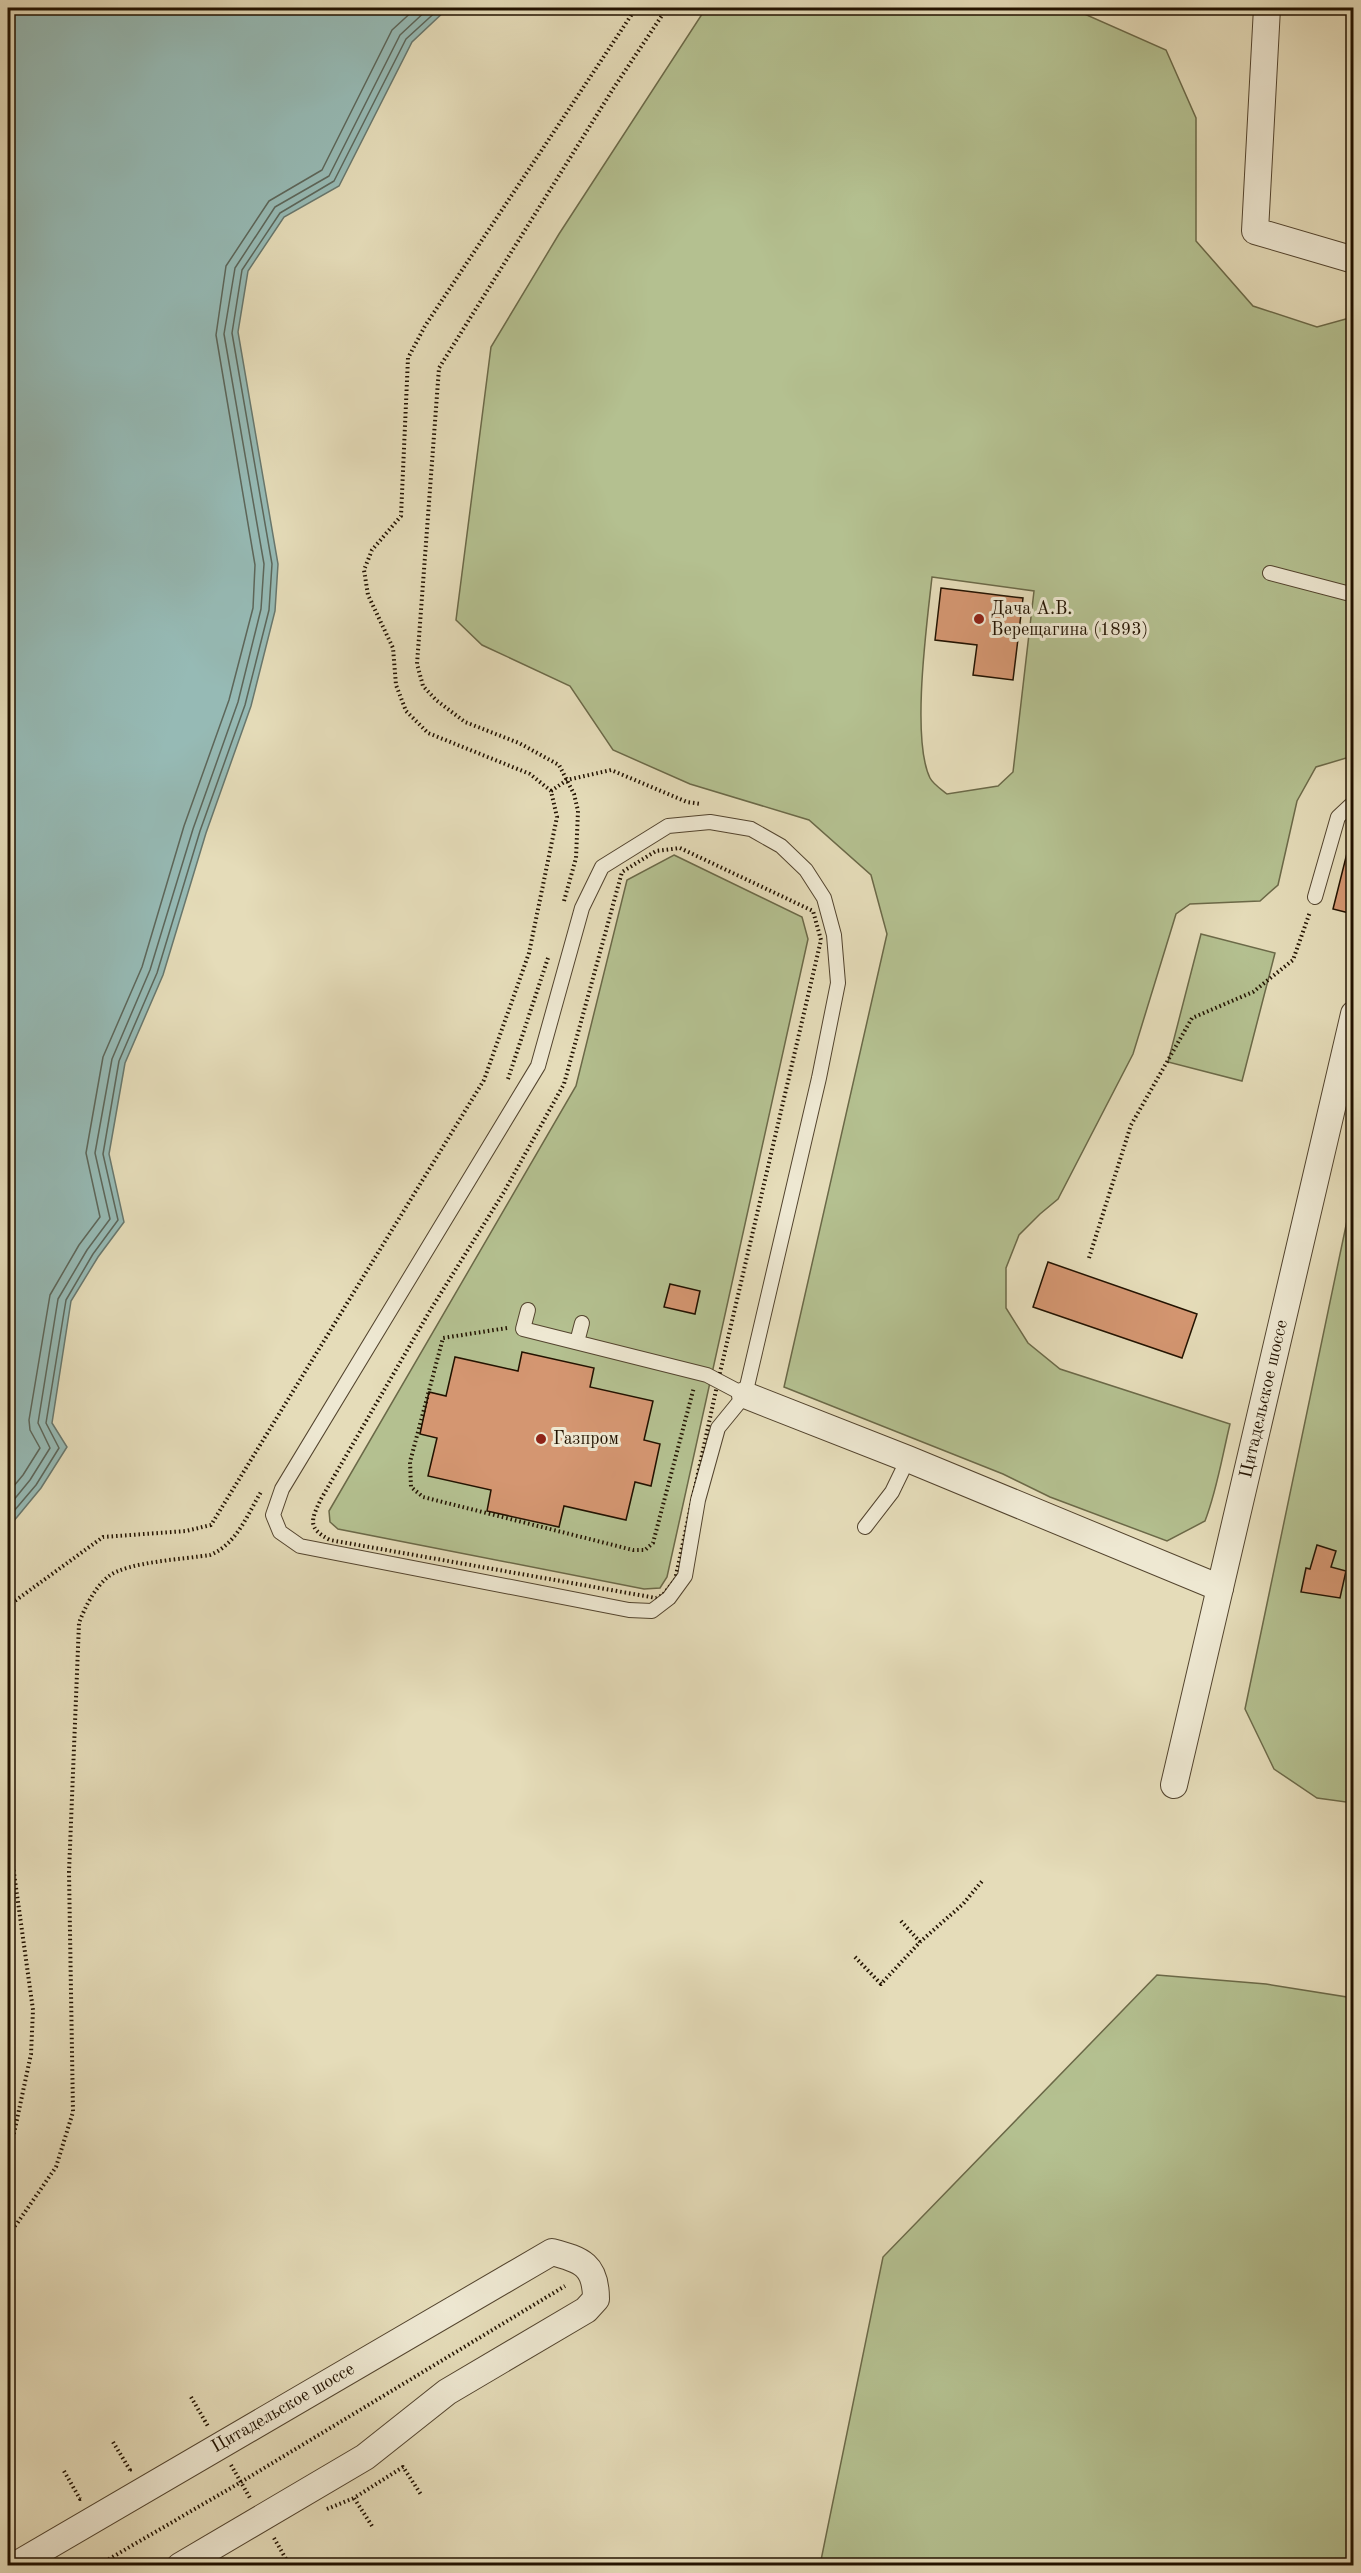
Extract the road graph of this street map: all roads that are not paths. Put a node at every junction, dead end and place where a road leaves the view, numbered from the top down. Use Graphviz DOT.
graph roads {
  1 [pos="1267,8"];
  2 [pos="1353,260"];
  3 [pos="1269,573"];
  4 [pos="1353,595"];
  5 [pos="1353,802"];
  6 [pos="1315,897"];
  7 [pos="1353,1014"];
  8 [pos="528,1310"];
  9 [pos="582,1323"];
  10 [pos="577,1342"];
  11 [pos="745,1395"];
  12 [pos="908,1459"];
  13 [pos="865,1527"];
  14 [pos="1220,1588"];
  15 [pos="1174,1785"];
  16 [pos="14,2565"];
  17 [pos="180,2565"];
  1 -- 2 [label="street"];
  3 -- 4 [label="lane"];
  5 -- 6 [label="lane"];
  7 -- 14 [label="street, Цитадельское шоссе"];
  8 -- 10 [label="lane"];
  9 -- 10 [label="lane"];
  10 -- 11 [label="lane"];
  11 -- 11 [label="lane"];
  11 -- 12 [label="street"];
  12 -- 13 [label="lane"];
  12 -- 14 [label="street"];
  14 -- 15 [label="street, Цитадельское шоссе"];
  16 -- 17 [label="street, Цитадельское шоссе"];
}
